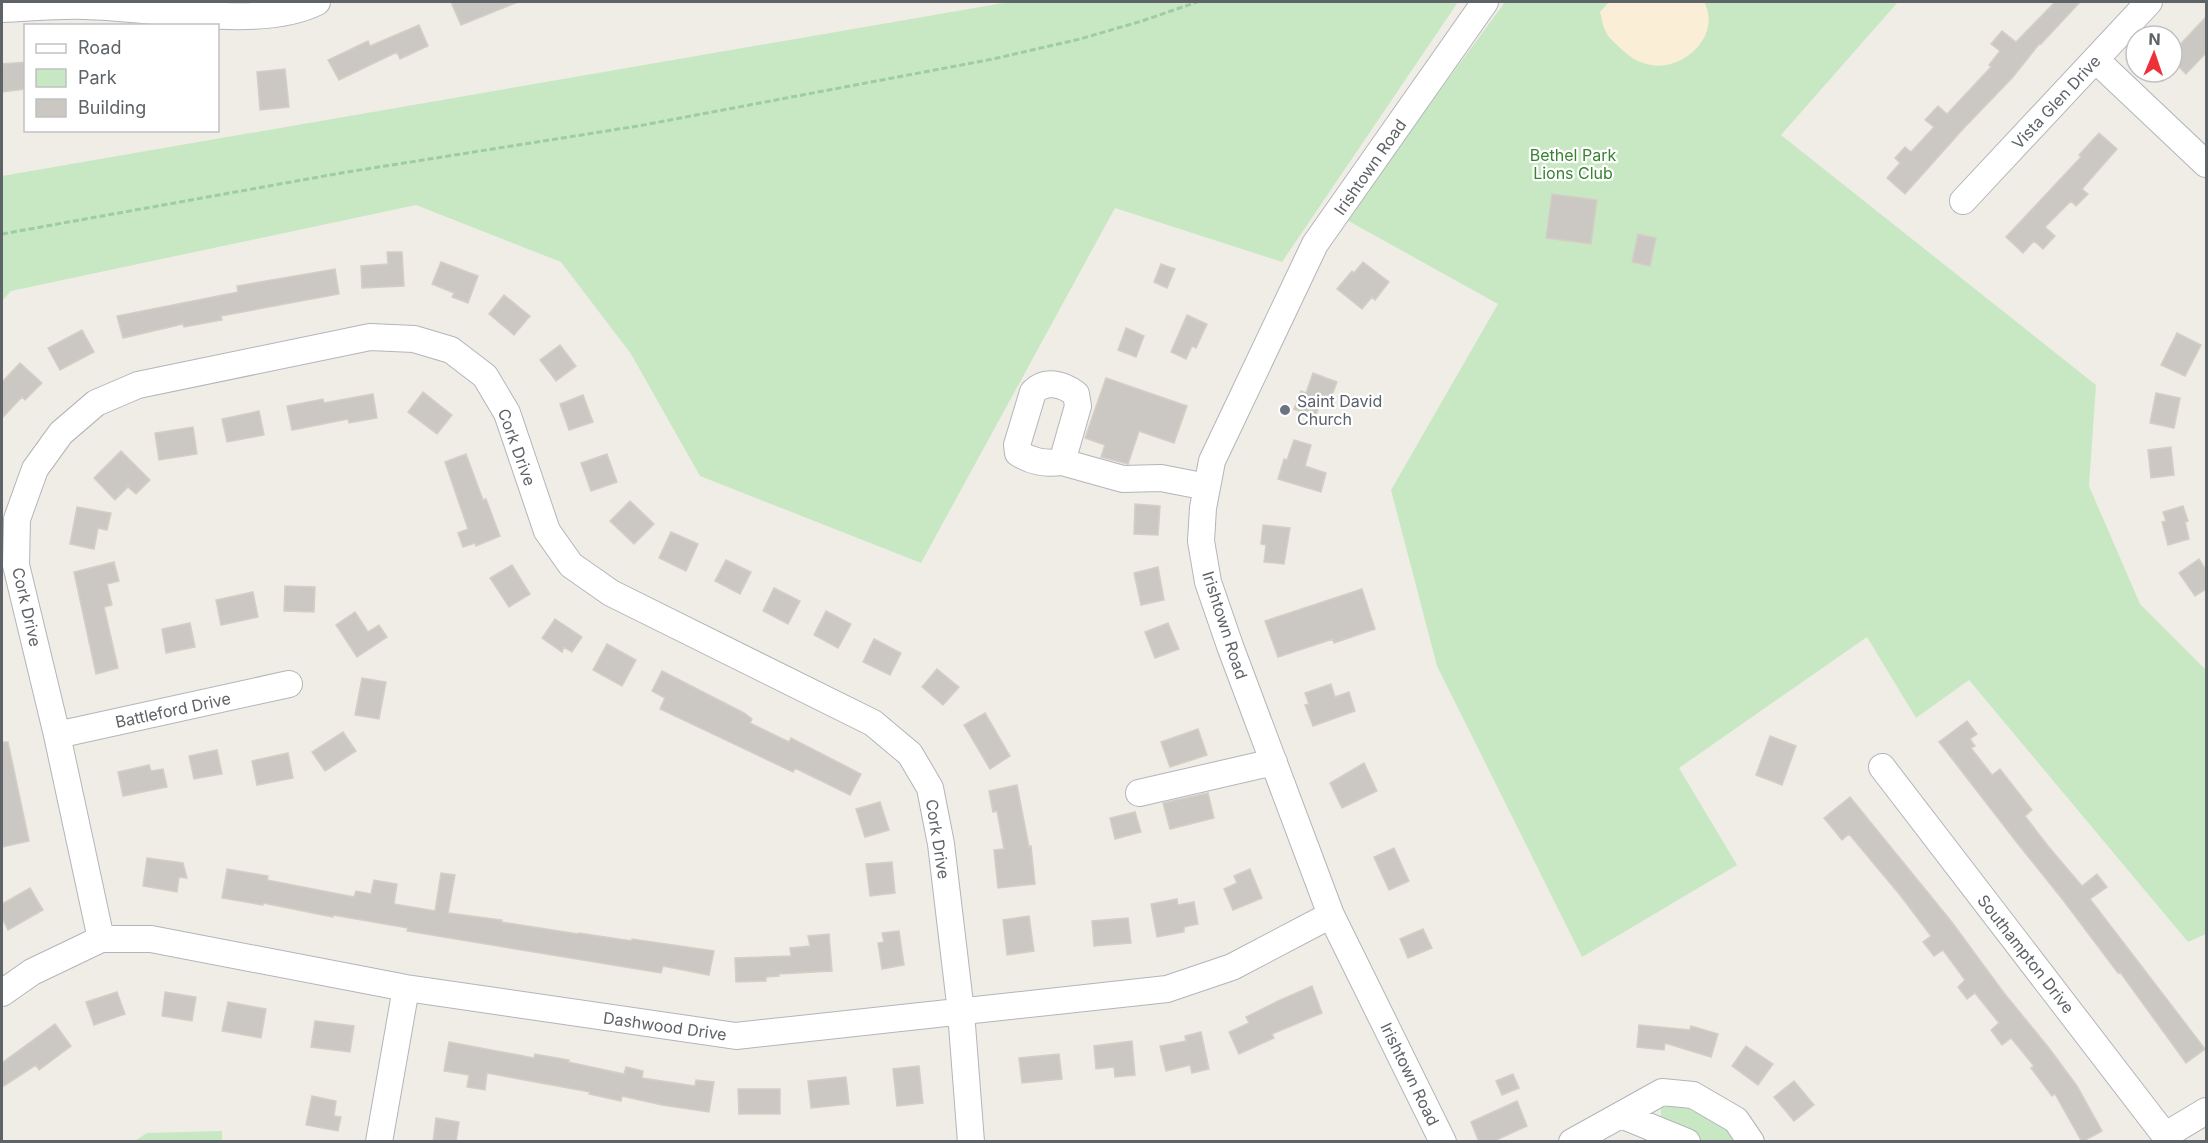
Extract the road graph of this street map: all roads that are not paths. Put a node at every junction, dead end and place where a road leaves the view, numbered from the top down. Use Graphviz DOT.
graph roads {
  1 [pos="318,2"];
  2 [pos="1485,2"];
  3 [pos="2149,2"];
  4 [pos="2,9"];
  5 [pos="2096,60"];
  6 [pos="2206,164"];
  7 [pos="1963,201"];
  8 [pos="1062,462"];
  9 [pos="1207,487"];
  10 [pos="289,684"];
  11 [pos="57,735"];
  12 [pos="1274,762"];
  13 [pos="1882,767"];
  14 [pos="1139,793"];
  15 [pos="1331,915"];
  16 [pos="101,939"];
  17 [pos="406,988"];
  18 [pos="2,993"];
  19 [pos="961,1012"];
  20 [pos="2206,1111"];
  21 [pos="1621,1115"];
  22 [pos="2168,1138"];
  23 [pos="379,1142"];
  24 [pos="971,1142"];
  25 [pos="1443,1142"];
  26 [pos="1572,1142"];
  27 [pos="1687,1142"];
  28 [pos="1751,1142"];
  1 -- 4 [label="street"];
  2 -- 9 [label="street, Irishtown Road"];
  3 -- 5 [label="street, Vista Glen Drive"];
  5 -- 6 [label="street"];
  5 -- 7 [label="street, Vista Glen Drive"];
  8 -- 9 [label="street"];
  9 -- 12 [label="street, Irishtown Road"];
  10 -- 11 [label="street, Battleford Drive"];
  11 -- 16 [label="street, Cork Drive"];
  11 -- 19 [label="street, Cork Drive"];
  12 -- 14 [label="street"];
  12 -- 15 [label="street, Irishtown Road"];
  13 -- 22 [label="street, Southampton Drive"];
  15 -- 19 [label="street, Dashwood Drive"];
  15 -- 25 [label="street, Irishtown Road"];
  16 -- 17 [label="street, Dashwood Drive"];
  16 -- 18 [label="street, Dashwood Drive"];
  17 -- 19 [label="street, Dashwood Drive"];
  17 -- 23 [label="street"];
  19 -- 24 [label="street, Cork Drive"];
  20 -- 22 [label="street"];
  21 -- 26 [label="street"];
  21 -- 27 [label="street"];
  21 -- 28 [label="street"];
}
